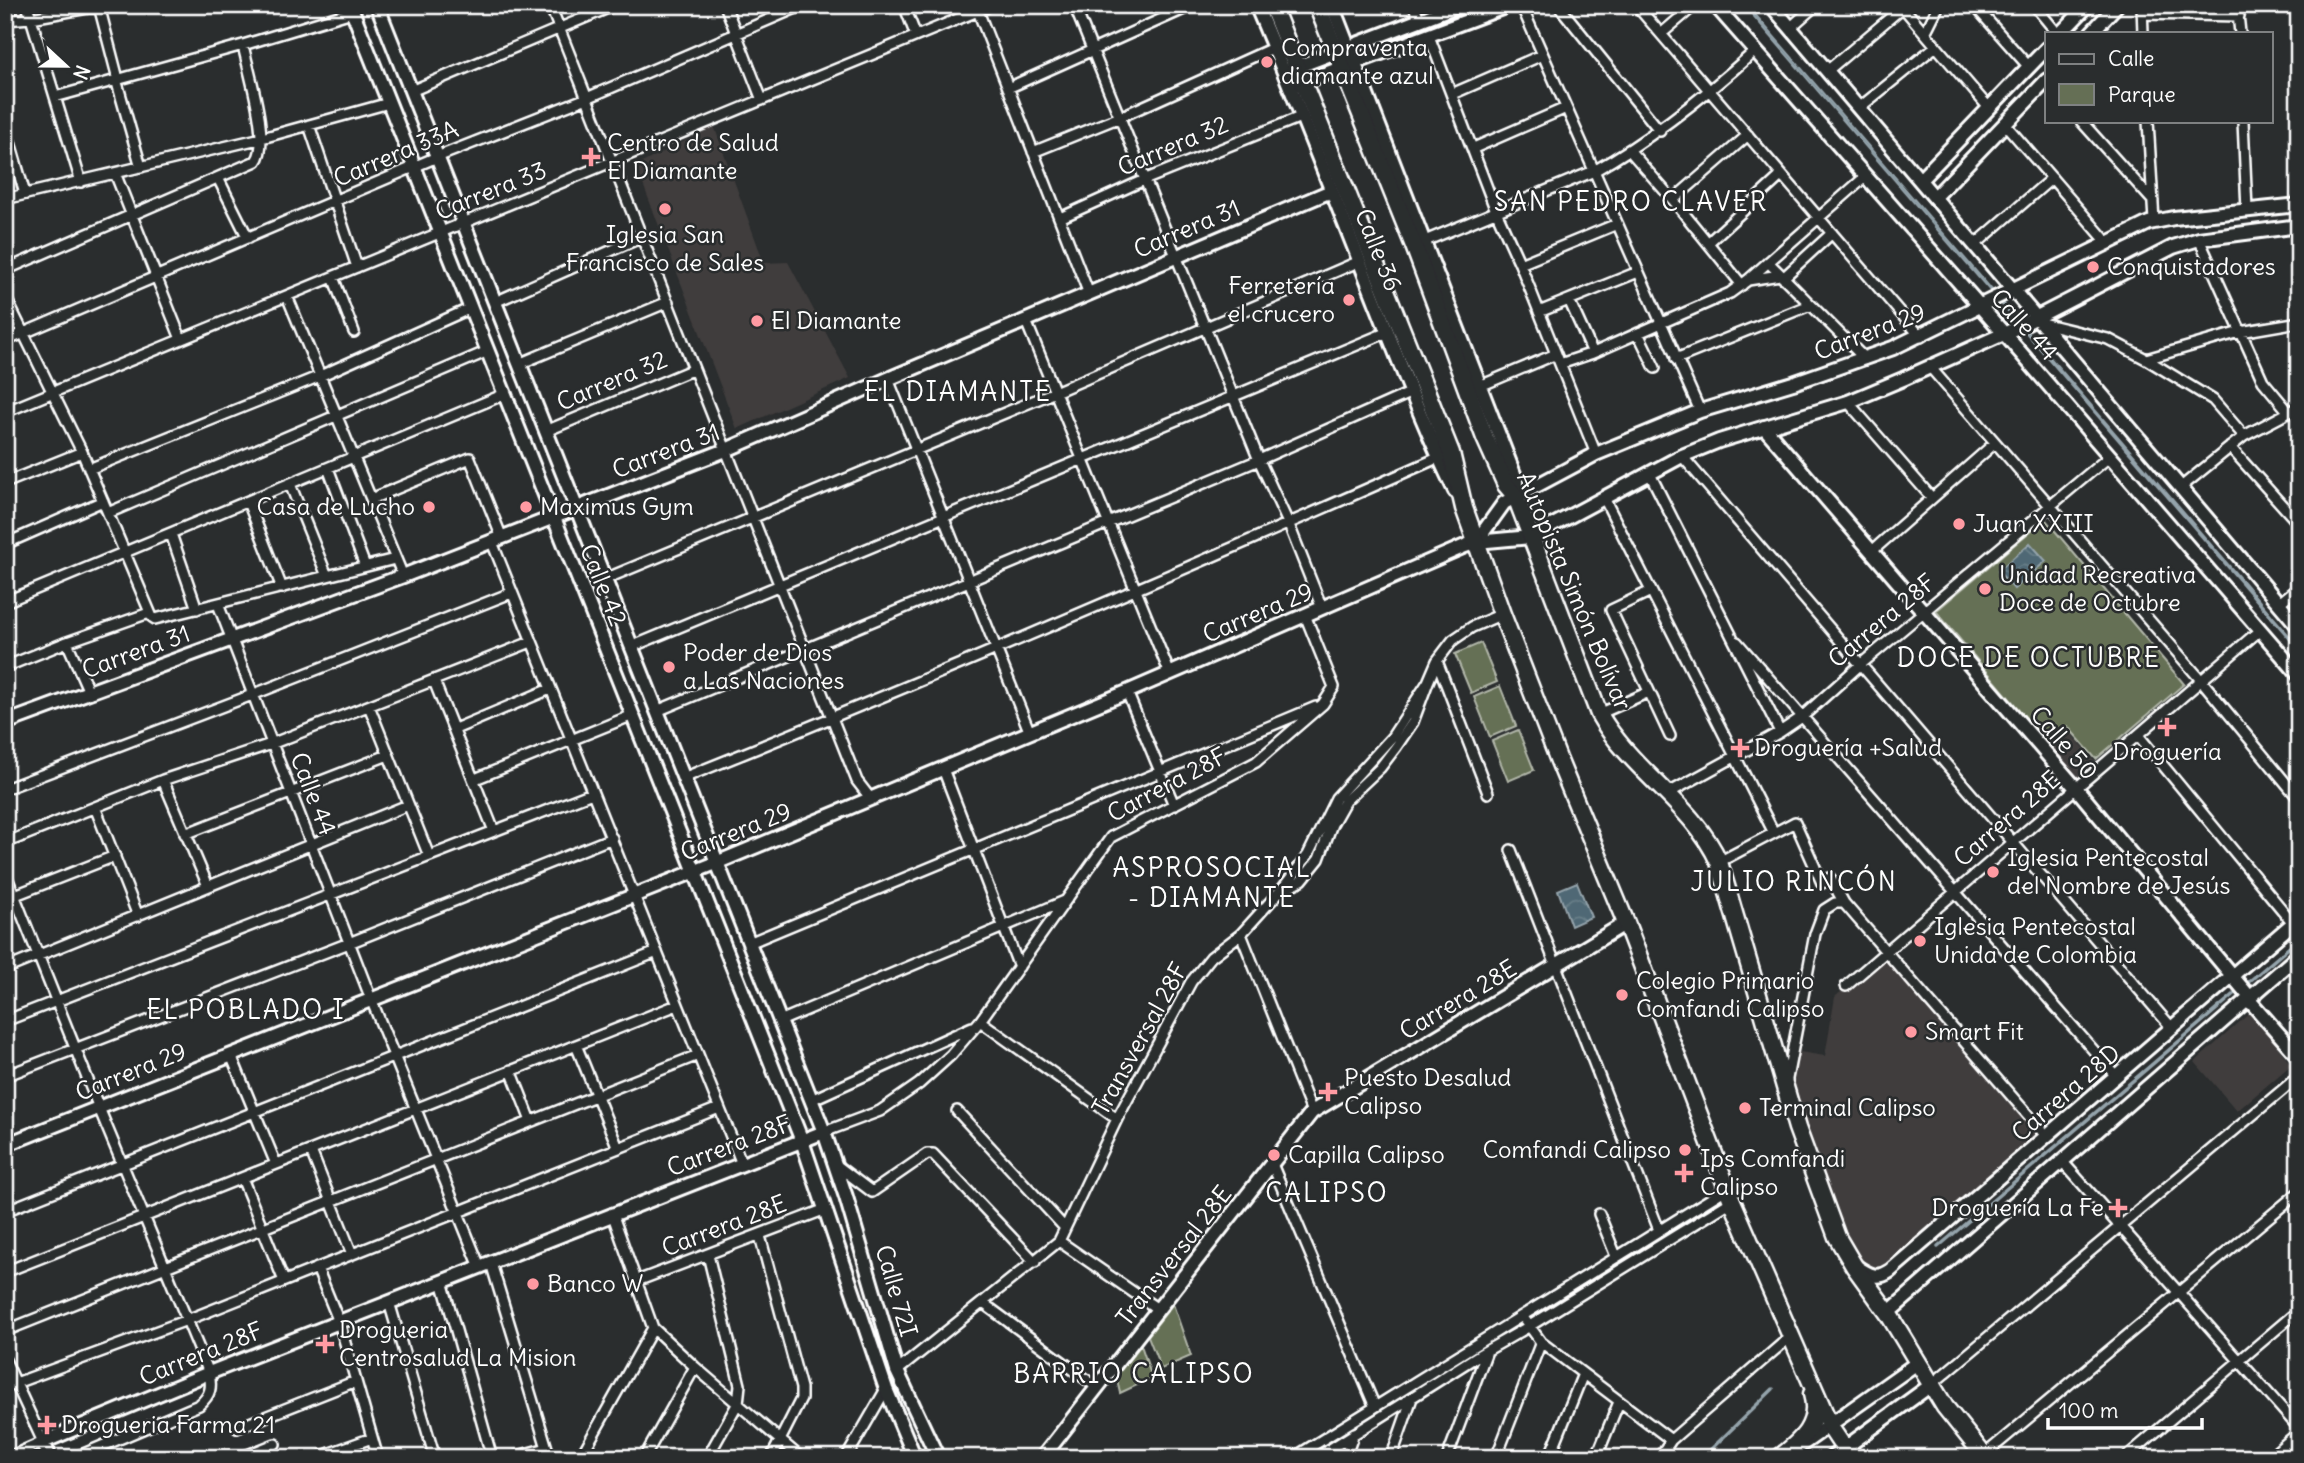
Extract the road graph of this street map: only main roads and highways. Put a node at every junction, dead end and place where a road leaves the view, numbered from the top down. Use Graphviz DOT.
graph roads {
  1 [pos="1317,5"];
  2 [pos="1265,7"];
  3 [pos="1806,1371"];
  4 [pos="1844,1455"];
  5 [pos="1985,1457"];
  6 [pos="1779,1458"];
  1 -- 5 [label="highway, Autopista Simón Bolívar"];
  2 -- 3 [label="highway"];
  3 -- 4 [label="highway"];
  3 -- 6 [label="highway"];
}
